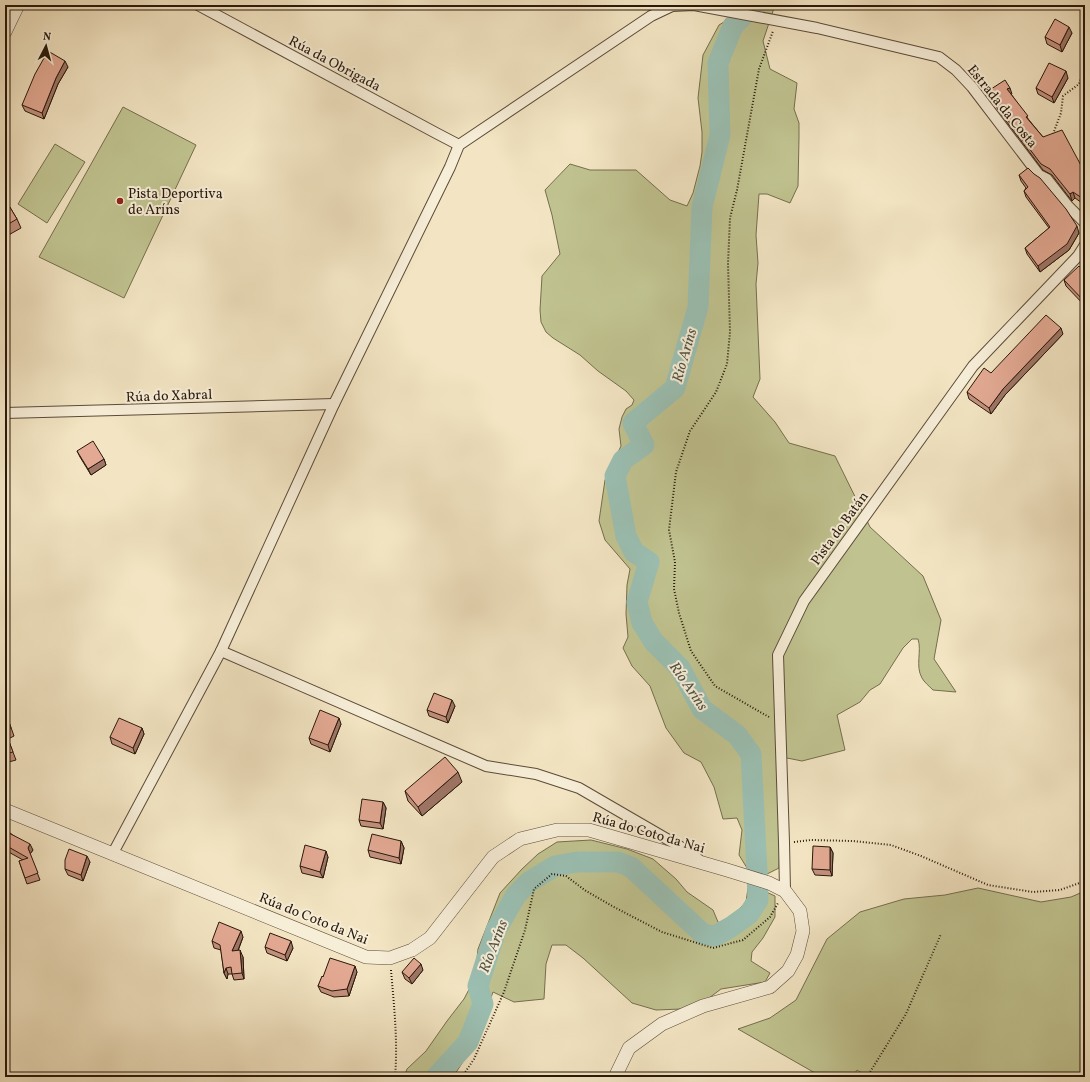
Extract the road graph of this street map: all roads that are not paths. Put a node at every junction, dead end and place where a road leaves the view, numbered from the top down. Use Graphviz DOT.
graph roads {
  1 [pos="18,5"];
  2 [pos="198,5"];
  3 [pos="5,32"];
  4 [pos="459,145"];
  5 [pos="1085,223"];
  6 [pos="1085,245"];
  7 [pos="334,404"];
  8 [pos="5,413"];
  9 [pos="221,651"];
  10 [pos="5,810"];
  11 [pos="113,853"];
  12 [pos="704,864"];
  13 [pos="785,891"];
  14 [pos="615,1077"];
  1 -- 3 [label="street"];
  2 -- 4 [label="street, Rúa da Obrigada"];
  4 -- 5 [label="street, Estrada da Costa"];
  4 -- 7 [label="street"];
  6 -- 13 [label="street, Pista do Batán"];
  7 -- 8 [label="street, Rúa do Xabral"];
  7 -- 9 [label="street"];
  9 -- 11 [label="street"];
  9 -- 12 [label="street"];
  10 -- 11 [label="street, Rúa do Coto da Nai"];
  11 -- 12 [label="street, Rúa do Coto da Nai"];
  12 -- 13 [label="street, Rúa do Coto da Nai"];
  13 -- 14 [label="street"];
}
